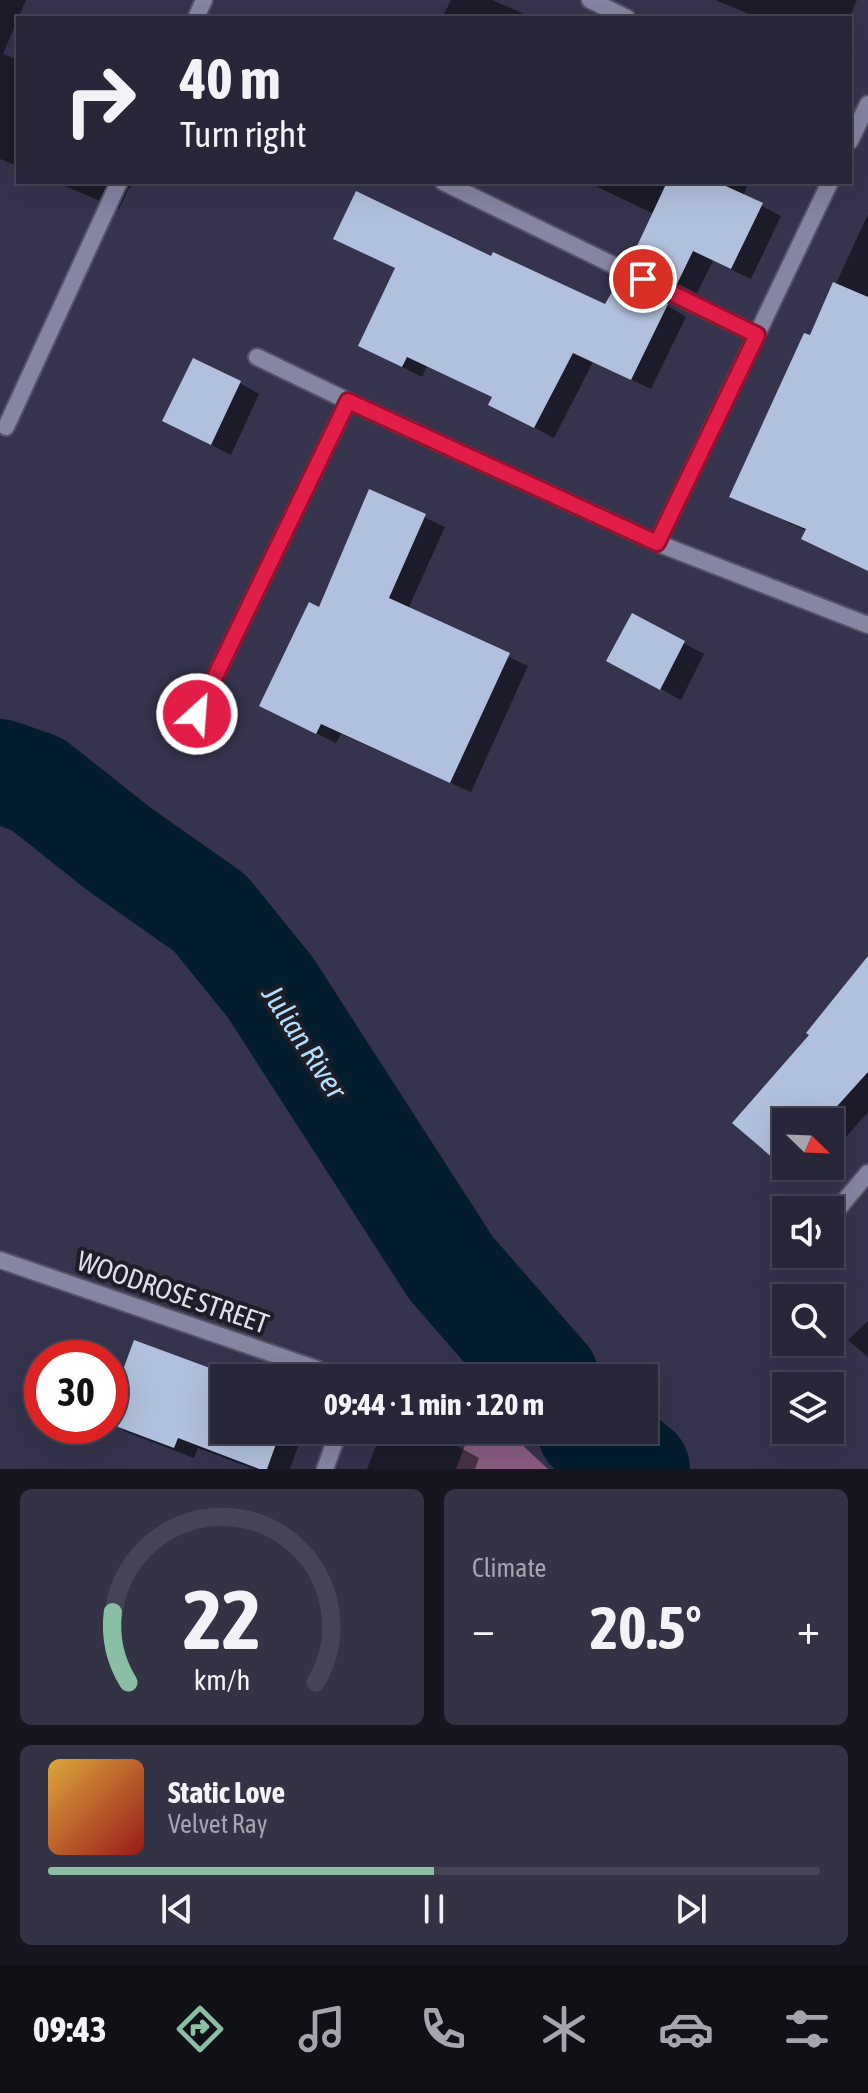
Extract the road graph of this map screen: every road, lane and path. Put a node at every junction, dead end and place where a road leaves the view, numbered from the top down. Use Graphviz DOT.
graph roads {
  1 [pos="590,0"];
  2 [pos="610,4"];
  3 [pos="868,104"];
  4 [pos="852,133"];
  5 [pos="118,184"];
  6 [pos="447,184"];
  7 [pos="829,184"];
  8 [pos="757,335"];
  9 [pos="257,357"];
  10 [pos="348,401"];
  11 [pos="6,427"];
  12 [pos="657,543"];
  13 [pos="868,625"];
  14 [pos="197,714"];
  15 [pos="868,1173"];
  16 [pos="844,1202"];
  17 [pos="0,1260"];
  18 [pos="302,1364"];
  19 [pos="334,1444"];
  20 [pos="325,1469"];
  1 -- 2 [label="street"];
  3 -- 4 [label="street"];
  5 -- 11 [label="street"];
  6 -- 8 [label="street"];
  7 -- 8 [label="street"];
  8 -- 12 [label="street"];
  9 -- 10 [label="street"];
  10 -- 12 [label="street"];
  10 -- 14 [label="street"];
  12 -- 13 [label="street"];
  15 -- 16 [label="street"];
  17 -- 18 [label="street, WOODROSE STREET"];
  19 -- 20 [label="street"];
}
